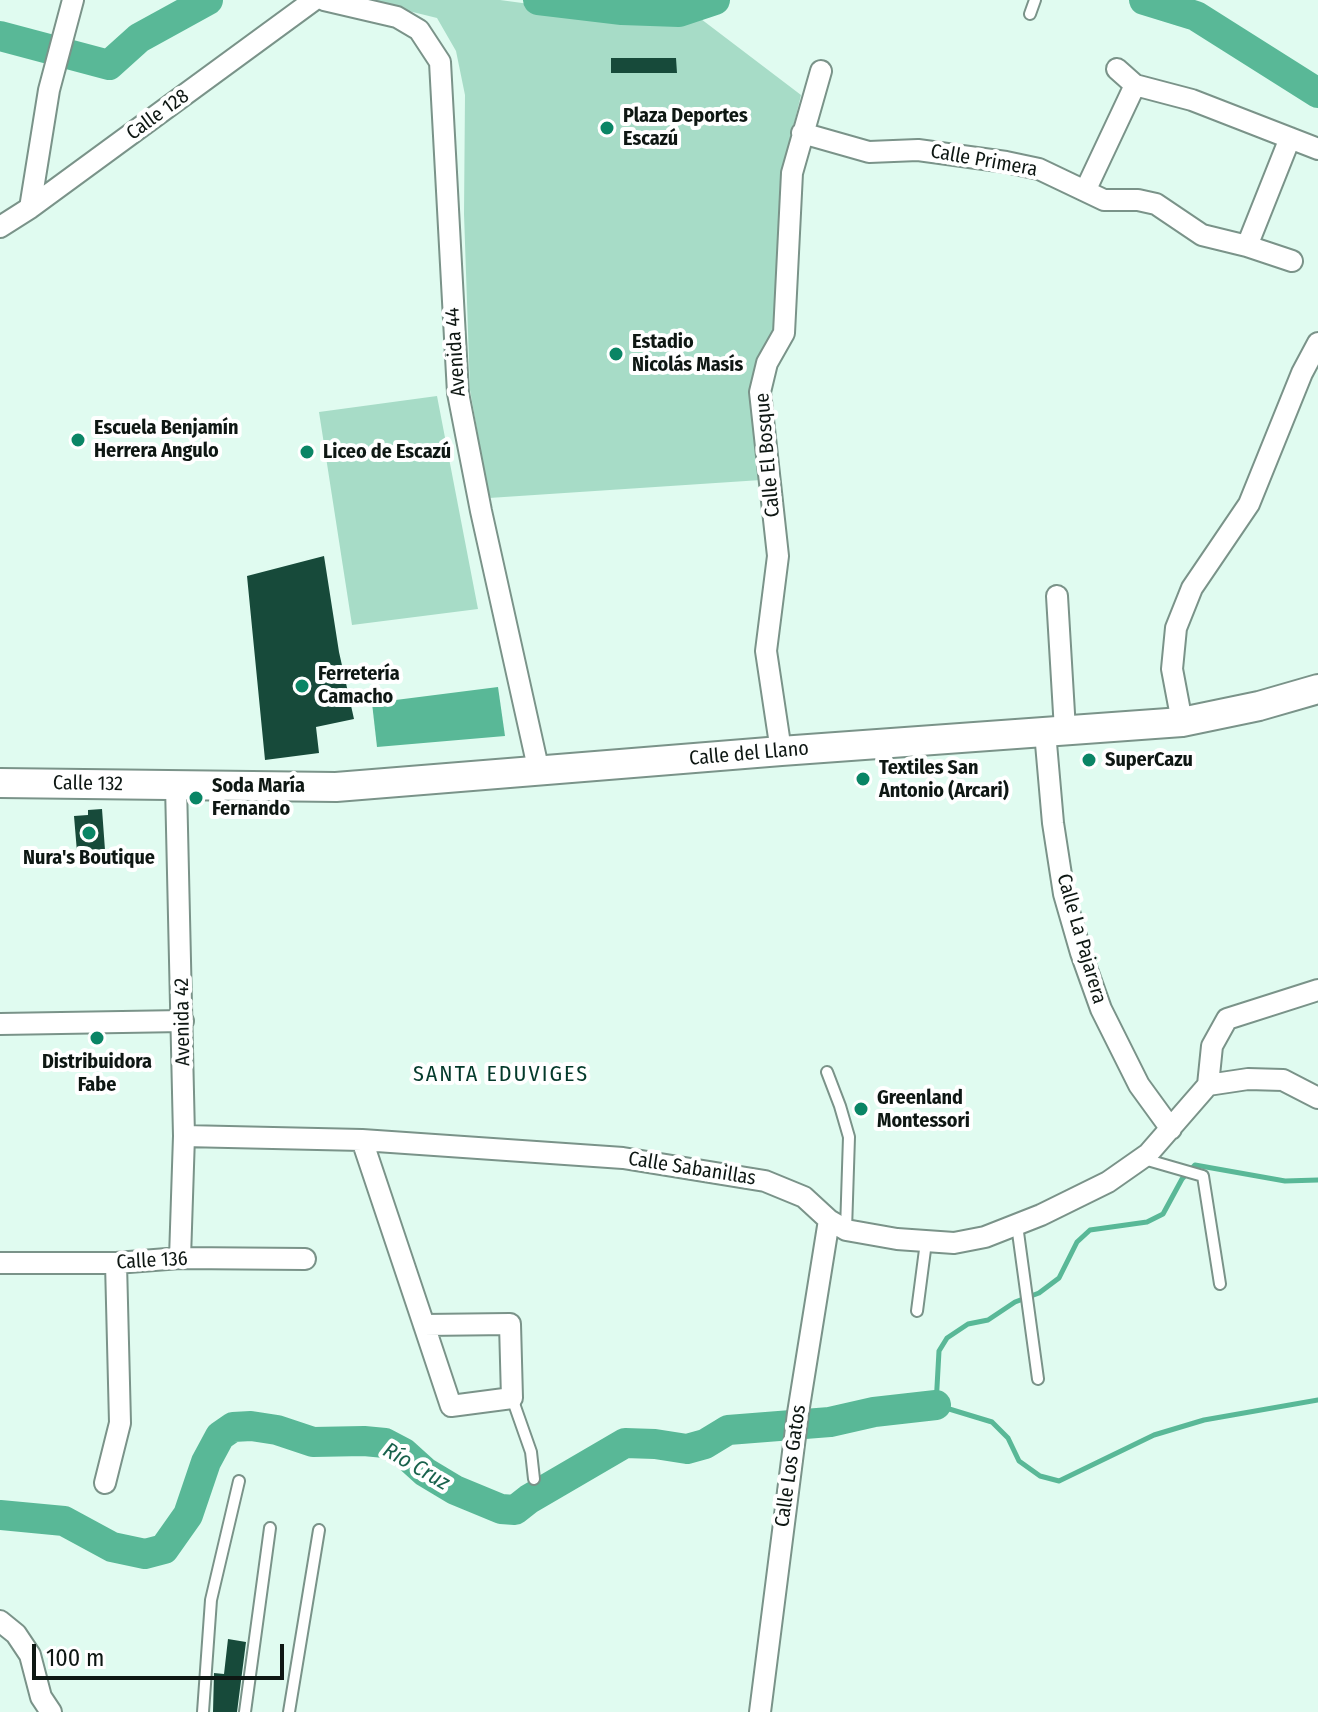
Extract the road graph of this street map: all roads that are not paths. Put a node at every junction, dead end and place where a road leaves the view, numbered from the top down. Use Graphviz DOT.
graph roads {
  1 [pos="73,0"];
  2 [pos="314,0"];
  3 [pos="324,0"];
  4 [pos="1035,0"];
  5 [pos="1030,14"];
  6 [pos="1117,69"];
  7 [pos="821,71"];
  8 [pos="1135,85"];
  9 [pos="802,133"];
  10 [pos="1290,138"];
  11 [pos="1318,149"];
  12 [pos="1086,189"];
  13 [pos="30,208"];
  14 [pos="0,227"];
  15 [pos="1247,246"];
  16 [pos="1292,261"];
  17 [pos="1318,343"];
  18 [pos="1057,596"];
  19 [pos="1318,689"];
  20 [pos="1182,722"];
  21 [pos="1055,731"];
  22 [pos="781,751"];
  23 [pos="539,772"];
  24 [pos="0,783"];
  25 [pos="176,785"];
  26 [pos="1318,990"];
  27 [pos="183,1021"];
  28 [pos="0,1024"];
  29 [pos="827,1072"];
  30 [pos="1208,1085"];
  31 [pos="1318,1098"];
  32 [pos="1171,1129"];
  33 [pos="184,1136"];
  34 [pos="362,1140"];
  35 [pos="1142,1159"];
  36 [pos="838,1225"];
  37 [pos="1017,1225"];
  38 [pos="926,1242"];
  39 [pos="180,1258"];
  40 [pos="305,1259"];
  41 [pos="0,1263"];
  42 [pos="116,1263"];
  43 [pos="1220,1284"];
  44 [pos="917,1311"];
  45 [pos="424,1325"];
  46 [pos="1038,1379"];
  47 [pos="512,1398"];
  48 [pos="534,1479"];
  49 [pos="239,1481"];
  50 [pos="105,1483"];
  51 [pos="270,1528"];
  52 [pos="319,1530"];
  53 [pos="0,1621"];
  54 [pos="51,1712"];
  55 [pos="203,1712"];
  56 [pos="245,1712"];
  57 [pos="289,1712"];
  58 [pos="760,1712"];
  1 -- 13 [label="street"];
  2 -- 13 [label="street, Calle 128"];
  3 -- 23 [label="street, Avenida 44"];
  4 -- 5 [label="lane"];
  6 -- 8 [label="street"];
  7 -- 9 [label="street, Calle El Bosque"];
  8 -- 10 [label="street"];
  8 -- 12 [label="street"];
  9 -- 12 [label="street, Calle Primera"];
  9 -- 22 [label="street, Calle El Bosque"];
  10 -- 11 [label="street"];
  10 -- 15 [label="street"];
  12 -- 15 [label="street, Calle Primera"];
  13 -- 14 [label="street, Calle 128"];
  15 -- 16 [label="street, Calle Primera"];
  17 -- 20 [label="street"];
  18 -- 21 [label="street, Calle La Pajarera"];
  19 -- 20 [label="main road, Calle del Llano"];
  20 -- 21 [label="main road, Calle del Llano"];
  21 -- 22 [label="main road, Calle del Llano"];
  21 -- 32 [label="street, Calle La Pajarera"];
  22 -- 23 [label="main road, Calle del Llano"];
  23 -- 25 [label="main road, Calle del Llano"];
  24 -- 25 [label="main road, Calle 132"];
  25 -- 27 [label="street, Avenida 42"];
  26 -- 30 [label="street"];
  27 -- 28 [label="street"];
  27 -- 33 [label="street, Avenida 42"];
  29 -- 36 [label="lane"];
  30 -- 31 [label="street"];
  30 -- 32 [label="street"];
  32 -- 35 [label="street"];
  33 -- 34 [label="street, Calle Sabanillas"];
  33 -- 39 [label="street, Avenida 42"];
  34 -- 36 [label="street, Calle Sabanillas"];
  34 -- 45 [label="street"];
  35 -- 37 [label="street"];
  35 -- 43 [label="lane"];
  36 -- 38 [label="street"];
  36 -- 58 [label="street, Calle Los Gatos"];
  37 -- 38 [label="street"];
  37 -- 46 [label="lane"];
  38 -- 44 [label="lane"];
  39 -- 40 [label="street, Calle 136"];
  39 -- 42 [label="street, Calle 136"];
  41 -- 42 [label="street, Calle 136"];
  42 -- 50 [label="street"];
  45 -- 47 [label="street"];
  45 -- 47 [label="street"];
  47 -- 48 [label="lane"];
  49 -- 55 [label="lane"];
  51 -- 56 [label="lane"];
  52 -- 57 [label="lane"];
  53 -- 54 [label="street"];
}
